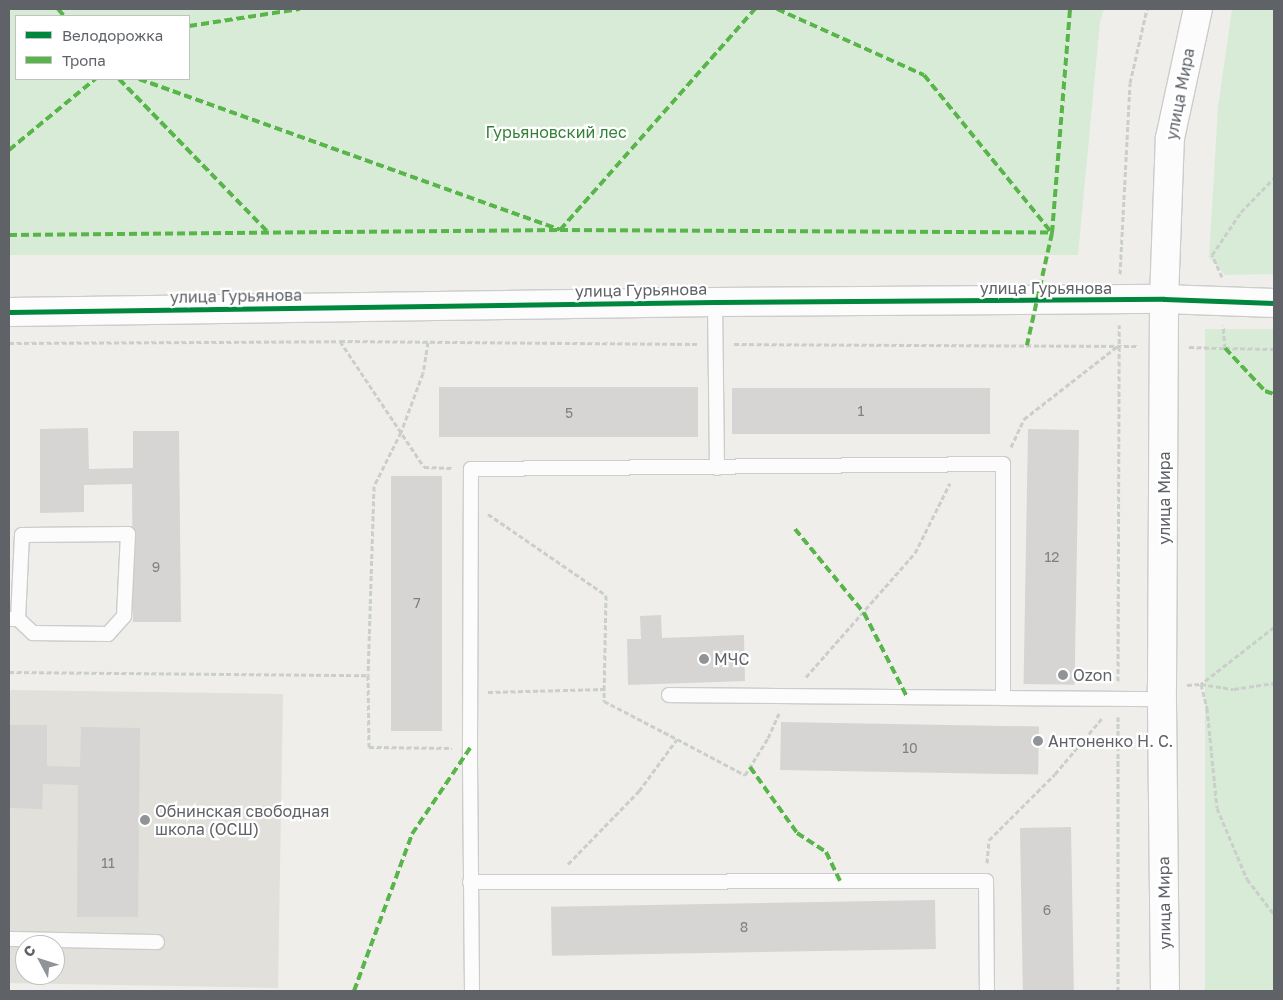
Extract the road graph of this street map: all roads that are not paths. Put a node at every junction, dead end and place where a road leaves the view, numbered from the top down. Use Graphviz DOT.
graph roads {
  1 [pos="1198,9"];
  2 [pos="1164,299"];
  3 [pos="715,302"];
  4 [pos="1274,303"];
  5 [pos="9,312"];
  6 [pos="716,468"];
  7 [pos="13,619"];
  8 [pos="1162,693"];
  9 [pos="669,695"];
  10 [pos="1003,698"];
  11 [pos="470,882"];
  12 [pos="9,938"];
  13 [pos="157,942"];
  14 [pos="472,991"];
  15 [pos="987,991"];
  16 [pos="1165,991"];
  1 -- 2 [label="street, улица Мира"];
  2 -- 3 [label="street, улица Гурьянова"];
  2 -- 4 [label="street, улица Гурьянова"];
  2 -- 8 [label="street, улица Мира"];
  3 -- 5 [label="street, улица Гурьянова"];
  3 -- 6 [label="lane"];
  6 -- 10 [label="lane"];
  6 -- 11 [label="lane"];
  7 -- 7 [label="lane"];
  8 -- 10 [label="lane"];
  8 -- 16 [label="street, улица Мира"];
  9 -- 10 [label="lane"];
  11 -- 14 [label="lane"];
  11 -- 15 [label="lane"];
  12 -- 13 [label="lane"];
}
